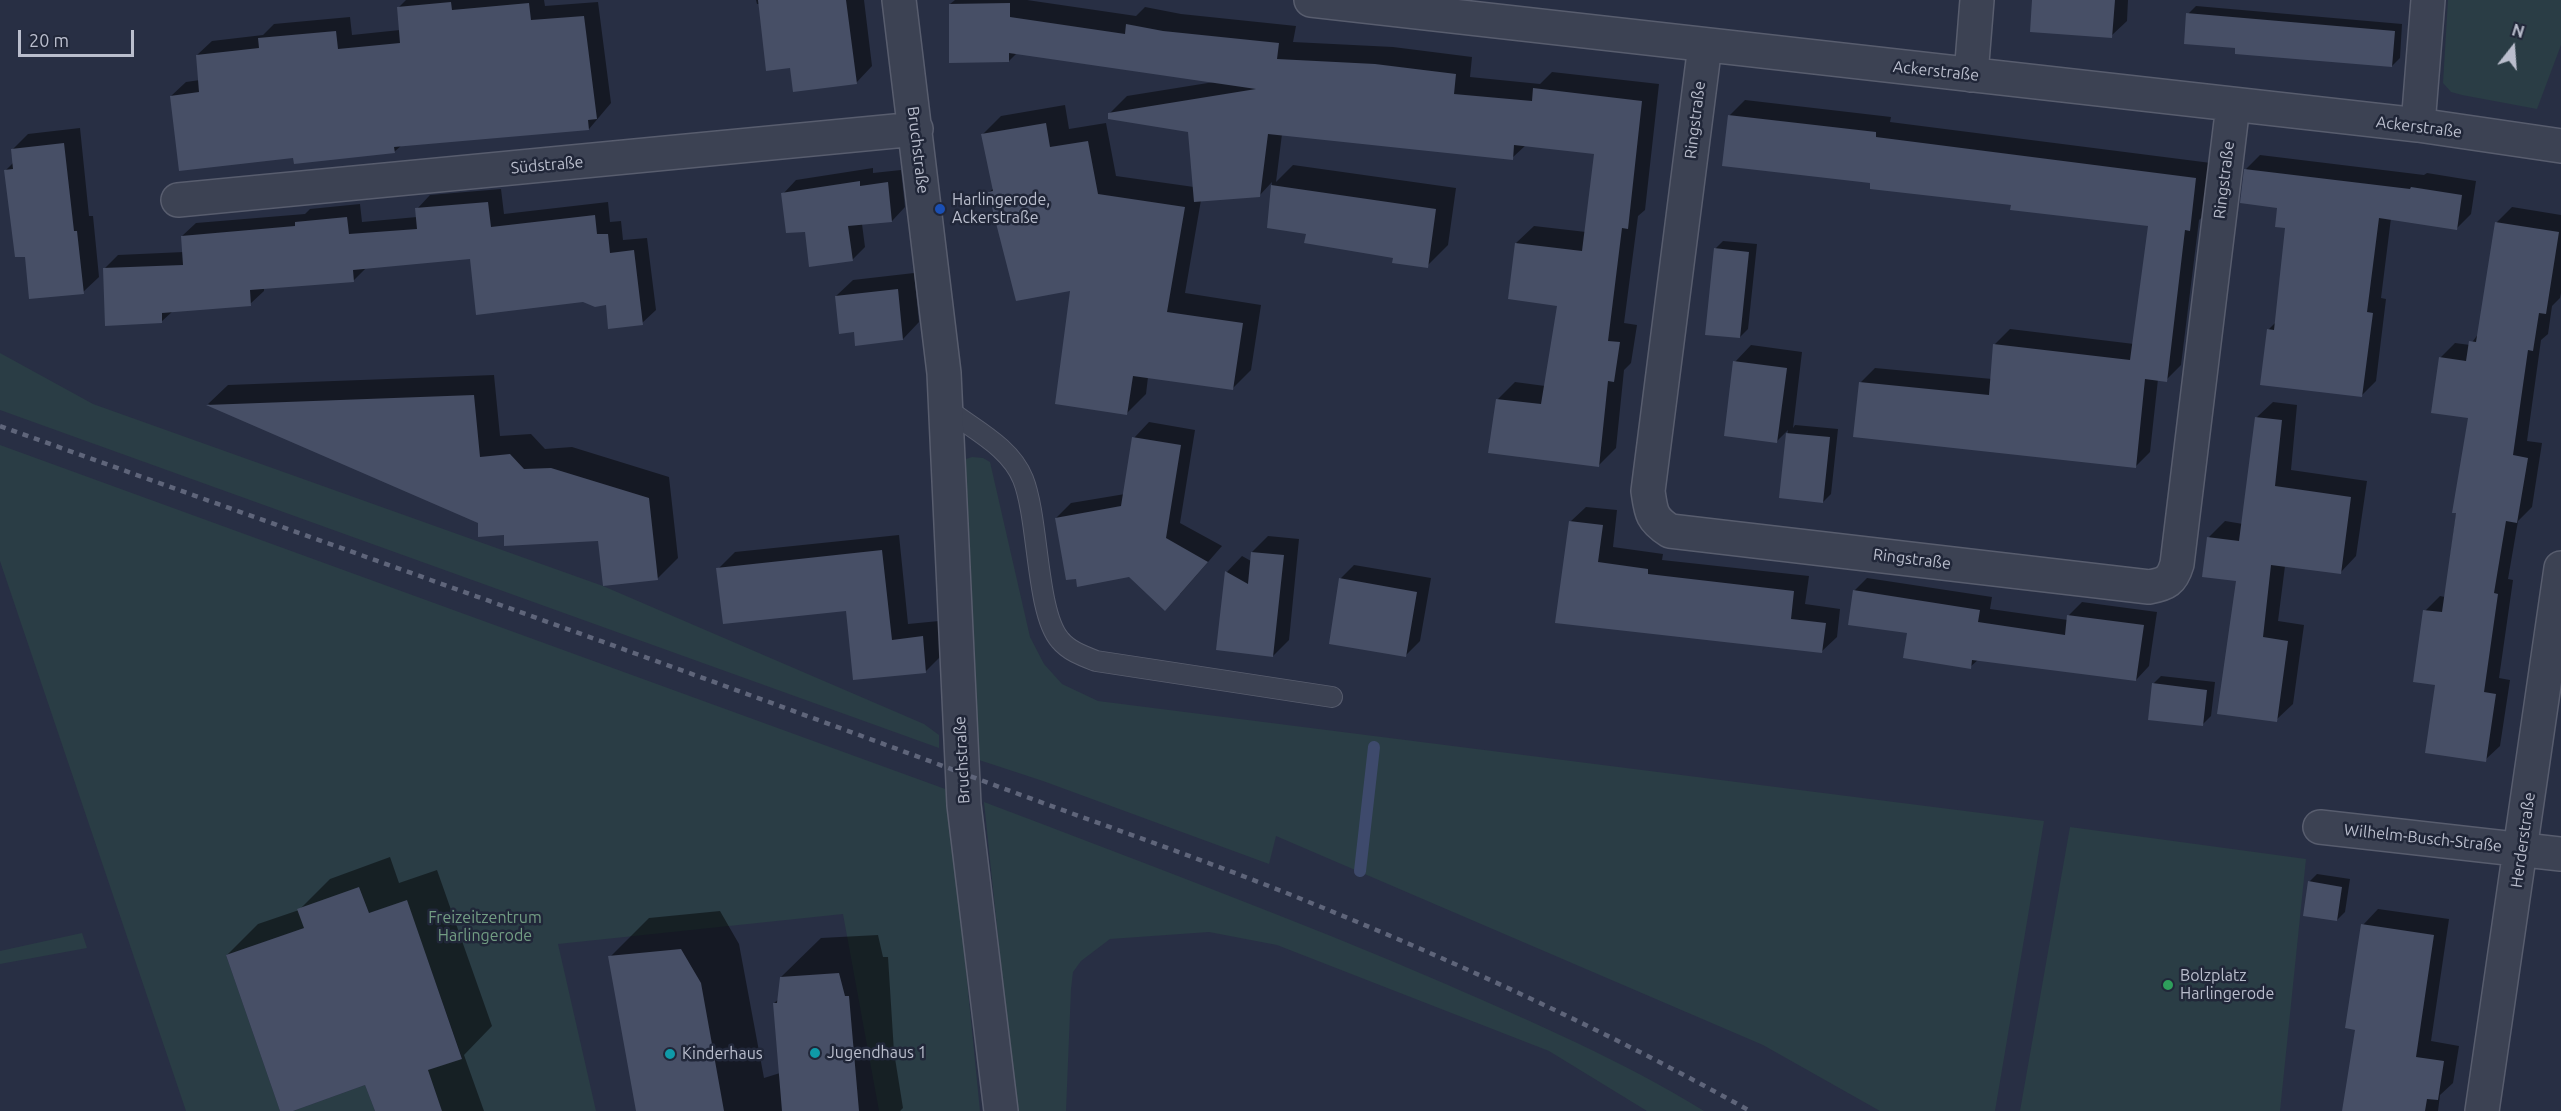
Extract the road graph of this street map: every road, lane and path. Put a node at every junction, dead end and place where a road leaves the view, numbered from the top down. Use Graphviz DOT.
graph roads {
  1 [pos="899,0"];
  2 [pos="1311,0"];
  3 [pos="1977,0"];
  4 [pos="2428,0"];
  5 [pos="1537,13"];
  6 [pos="1705,45"];
  7 [pos="1971,75"];
  8 [pos="2233,105"];
  9 [pos="2418,125"];
  10 [pos="916,129"];
  11 [pos="2561,146"];
  12 [pos="178,200"];
  13 [pos="946,408"];
  14 [pos="2561,568"];
  15 [pos="1332,697"];
  16 [pos="2320,827"];
  17 [pos="2522,849"];
  18 [pos="2561,854"];
  19 [pos="1001,1111"];
  20 [pos="2482,1111"];
  1 -- 10 [label="street, Bruchstraße"];
  2 -- 5 [label="street, Ackerstraße"];
  3 -- 7 [label="street"];
  4 -- 9 [label="street"];
  5 -- 6 [label="street, Ackerstraße"];
  6 -- 7 [label="street, Ackerstraße"];
  6 -- 8 [label="street, Ringstraße"];
  7 -- 8 [label="street, Ackerstraße"];
  8 -- 9 [label="street, Ackerstraße"];
  9 -- 11 [label="street, Ackerstraße"];
  10 -- 12 [label="street, Südstraße"];
  10 -- 13 [label="street, Bruchstraße"];
  13 -- 15 [label="lane"];
  13 -- 19 [label="street, Bruchstraße"];
  14 -- 17 [label="street, Herderstraße"];
  16 -- 17 [label="street, Wilhelm-Busch-Straße"];
  17 -- 18 [label="street, Wilhelm-Busch-Straße"];
  17 -- 20 [label="street, Herderstraße"];
}
